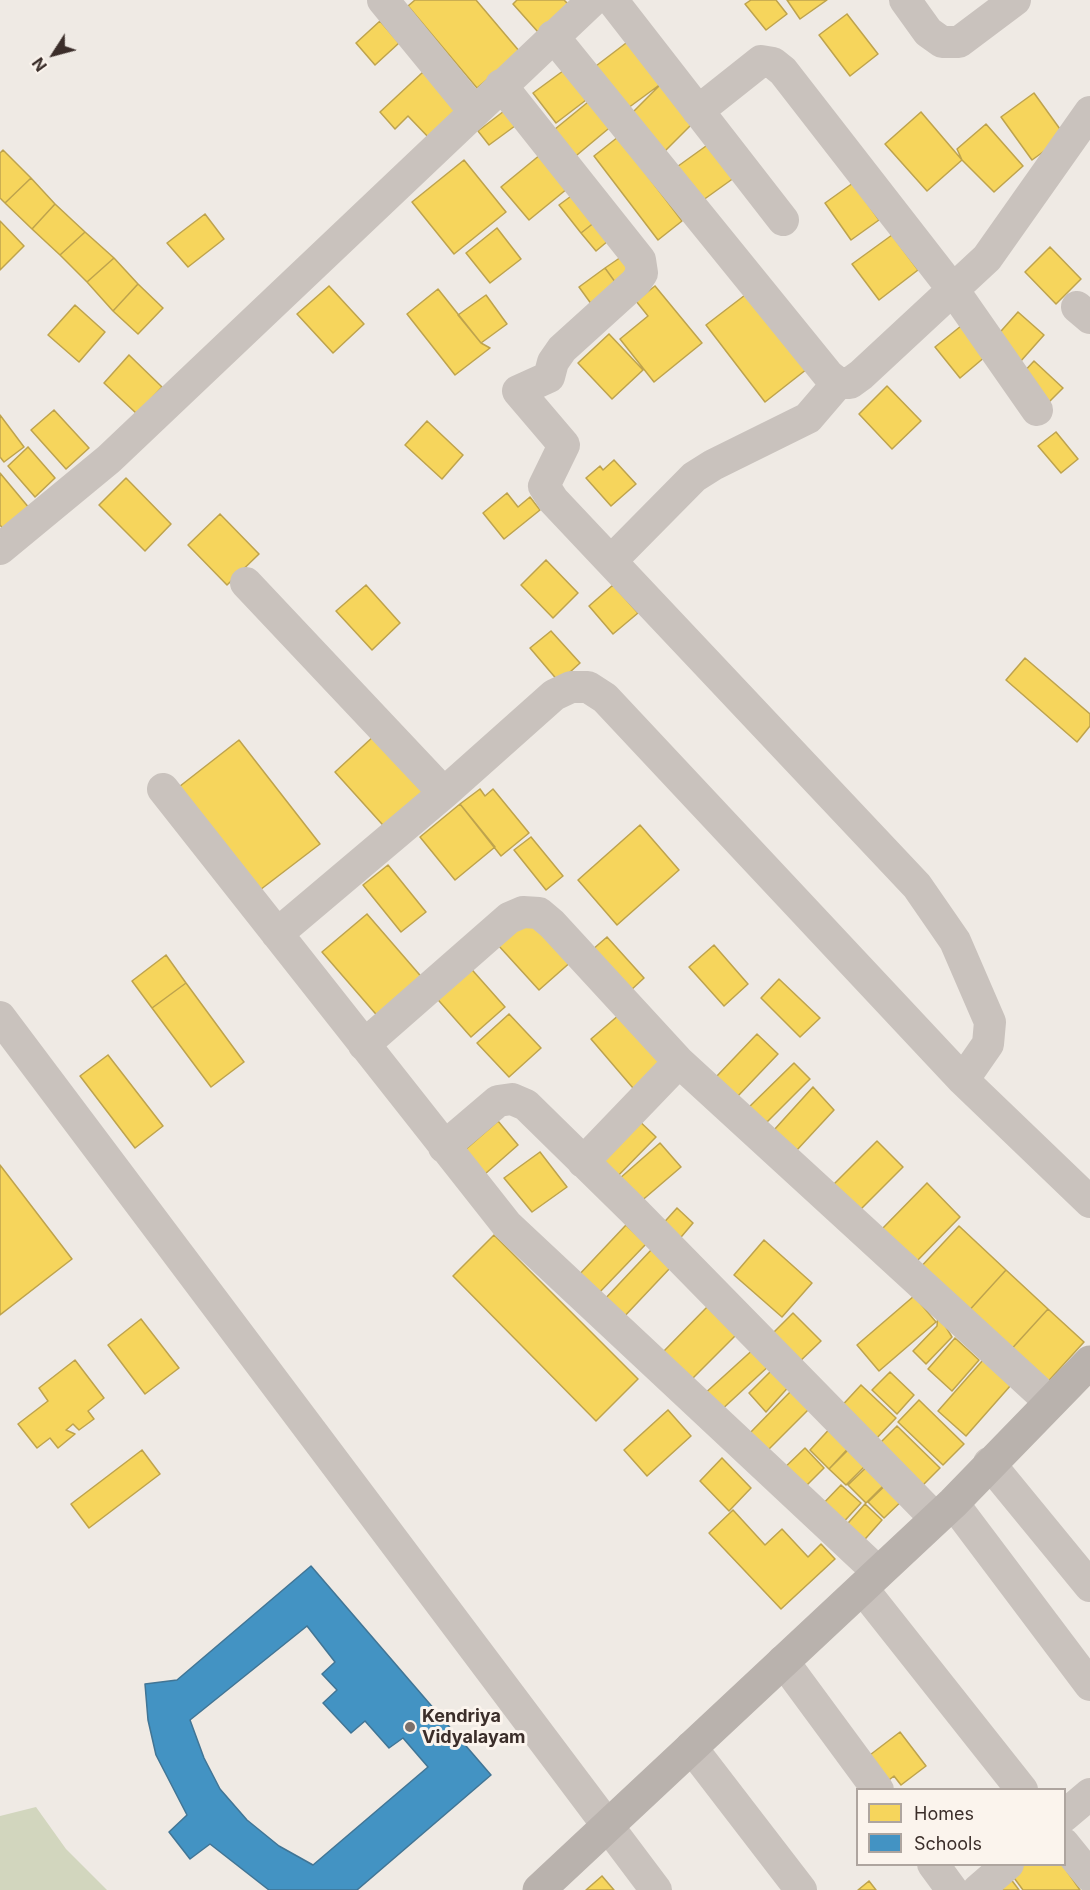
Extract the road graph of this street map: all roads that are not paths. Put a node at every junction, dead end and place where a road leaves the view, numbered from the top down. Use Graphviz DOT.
graph roads {
  1 [pos="383,0"];
  2 [pos="905,0"];
  3 [pos="1015,0"];
  4 [pos="591,2"];
  5 [pos="553,36"];
  6 [pos="501,85"];
  7 [pos="474,111"];
  8 [pos="698,111"];
  9 [pos="1090,112"];
  10 [pos="1081,146"];
  11 [pos="783,220"];
  12 [pos="954,291"];
  13 [pos="838,383"];
  14 [pos="1037,410"];
  15 [pos="3,542"];
  16 [pos="611,561"];
  17 [pos="246,584"];
  18 [pos="163,789"];
  19 [pos="444,793"];
  20 [pos="277,934"];
  21 [pos="0,1017"];
  22 [pos="364,1045"];
  23 [pos="679,1062"];
  24 [pos="963,1080"];
  25 [pos="444,1147"];
  26 [pos="583,1162"];
  27 [pos="1090,1202"];
  28 [pos="1090,1362"];
  29 [pos="1050,1402"];
  30 [pos="989,1463"];
  31 [pos="944,1510"];
  32 [pos="870,1580"];
  33 [pos="1090,1586"];
  34 [pos="783,1661"];
  35 [pos="1090,1685"];
  36 [pos="691,1747"];
  37 [pos="877,1788"];
  38 [pos="1021,1788"];
  39 [pos="1090,1794"];
  40 [pos="1066,1815"];
  41 [pos="607,1826"];
  42 [pos="1066,1845"];
  43 [pos="934,1866"];
  44 [pos="1006,1866"];
  45 [pos="1090,1876"];
  46 [pos="539,1890"];
  47 [pos="656,1890"];
  48 [pos="801,1890"];
  49 [pos="952,1890"];
  50 [pos="978,1890"];
  1 -- 7 [label="street"];
  2 -- 3 [label="street"];
  4 -- 5 [label="street"];
  4 -- 8 [label="street"];
  5 -- 6 [label="street"];
  5 -- 13 [label="street"];
  6 -- 7 [label="street"];
  6 -- 16 [label="street"];
  7 -- 15 [label="street"];
  8 -- 11 [label="street"];
  8 -- 12 [label="street"];
  9 -- 10 [label="street"];
  10 -- 12 [label="street"];
  12 -- 13 [label="street"];
  12 -- 14 [label="street"];
  13 -- 16 [label="street"];
  16 -- 24 [label="street"];
  17 -- 19 [label="street"];
  18 -- 20 [label="street"];
  19 -- 20 [label="street"];
  19 -- 24 [label="street"];
  20 -- 22 [label="street"];
  21 -- 41 [label="street"];
  22 -- 23 [label="street"];
  22 -- 25 [label="street"];
  23 -- 26 [label="street"];
  23 -- 29 [label="street"];
  24 -- 27 [label="street"];
  25 -- 26 [label="street"];
  25 -- 32 [label="street"];
  26 -- 31 [label="street"];
  28 -- 29 [label="main road"];
  29 -- 30 [label="main road"];
  30 -- 31 [label="main road"];
  30 -- 33 [label="street"];
  31 -- 32 [label="main road"];
  31 -- 35 [label="street"];
  32 -- 34 [label="main road"];
  32 -- 38 [label="street"];
  34 -- 36 [label="main road"];
  34 -- 37 [label="street"];
  36 -- 41 [label="main road"];
  36 -- 48 [label="street"];
  39 -- 40 [label="street"];
  41 -- 46 [label="main road"];
  41 -- 47 [label="street"];
  42 -- 45 [label="street"];
  43 -- 49 [label="street"];
  44 -- 50 [label="street"];
}
